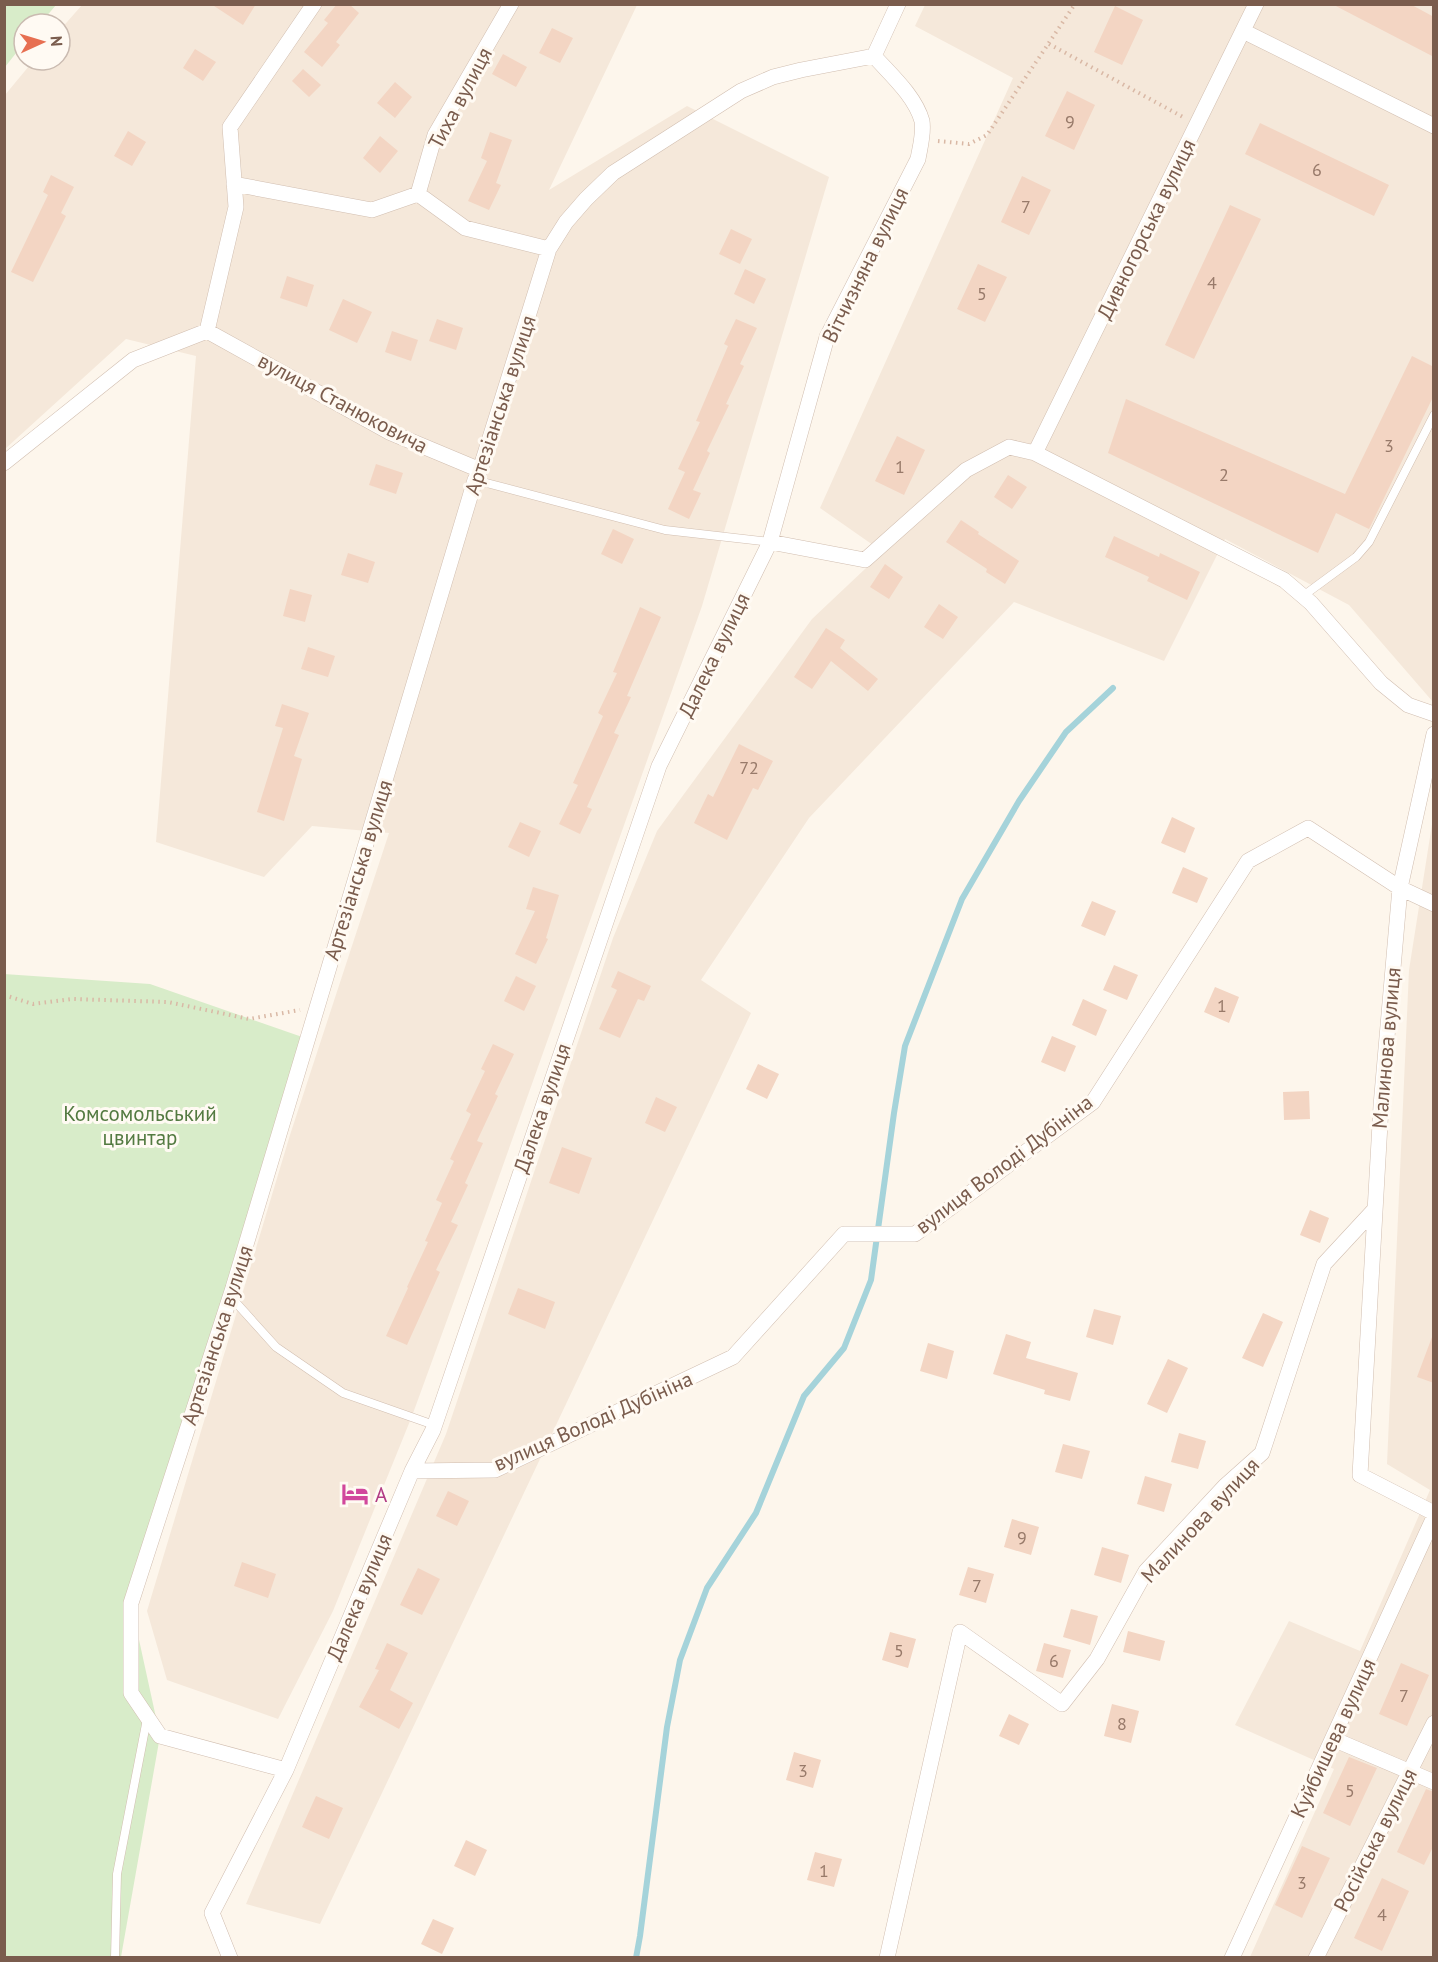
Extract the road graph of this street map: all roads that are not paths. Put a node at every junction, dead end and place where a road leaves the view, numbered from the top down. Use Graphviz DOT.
graph roads {
  1 [pos="314,4"];
  2 [pos="511,4"];
  3 [pos="898,4"];
  4 [pos="1256,4"];
  5 [pos="1243,31"];
  6 [pos="874,56"];
  7 [pos="1434,126"];
  8 [pos="234,184"];
  9 [pos="418,194"];
  10 [pos="549,249"];
  11 [pos="207,331"];
  12 [pos="1434,415"];
  13 [pos="1035,453"];
  14 [pos="4,463"];
  15 [pos="478,475"];
  16 [pos="770,542"];
  17 [pos="1303,596"];
  18 [pos="1434,714"];
  19 [pos="1434,734"];
  20 [pos="1400,888"];
  21 [pos="1434,904"];
  22 [pos="1375,1209"];
  23 [pos="230,1296"];
  24 [pos="434,1425"];
  25 [pos="412,1471"];
  26 [pos="1434,1515"];
  27 [pos="147,1717"];
  28 [pos="1434,1723"];
  29 [pos="1333,1739"];
  30 [pos="286,1770"];
  31 [pos="1409,1772"];
  32 [pos="1434,1782"];
  33 [pos="116,1958"];
  34 [pos="230,1958"];
  35 [pos="887,1958"];
  36 [pos="1232,1958"];
  37 [pos="1316,1958"];
  1 -- 8 [label="street"];
  2 -- 9 [label="street, Тиха вулиця"];
  3 -- 6 [label="street"];
  4 -- 5 [label="street, Дивногорська вулиця"];
  5 -- 7 [label="street"];
  5 -- 13 [label="street, Дивногорська вулиця"];
  6 -- 10 [label="street, Артезіанська вулиця"];
  6 -- 16 [label="street, Вітчизняна вулиця"];
  8 -- 9 [label="street"];
  8 -- 11 [label="street"];
  9 -- 10 [label="street"];
  10 -- 15 [label="street, Артезіанська вулиця"];
  11 -- 14 [label="street"];
  11 -- 15 [label="street, вулиця Станюковича"];
  12 -- 17 [label="lane"];
  13 -- 16 [label="street"];
  13 -- 17 [label="street"];
  15 -- 16 [label="lane"];
  15 -- 23 [label="street, Артезіанська вулиця"];
  16 -- 24 [label="street, Далека вулиця"];
  17 -- 18 [label="street"];
  19 -- 20 [label="street"];
  20 -- 21 [label="street"];
  20 -- 22 [label="street, Малинова вулиця"];
  20 -- 25 [label="street, вулиця Володі Дубініна"];
  22 -- 26 [label="street, Малинова вулиця"];
  22 -- 35 [label="street, Малинова вулиця"];
  23 -- 24 [label="lane"];
  23 -- 27 [label="street, Артезіанська вулиця"];
  24 -- 25 [label="street, Далека вулиця"];
  25 -- 30 [label="street, Далека вулиця"];
  26 -- 29 [label="street, Куйбишева вулиця"];
  27 -- 30 [label="street, Артезіанська вулиця"];
  27 -- 33 [label="lane"];
  28 -- 31 [label="street, Російська вулиця"];
  29 -- 31 [label="street"];
  29 -- 36 [label="street, Куйбишева вулиця"];
  30 -- 34 [label="street, Далека вулиця"];
  31 -- 32 [label="street"];
  31 -- 37 [label="street, Російська вулиця"];
}
